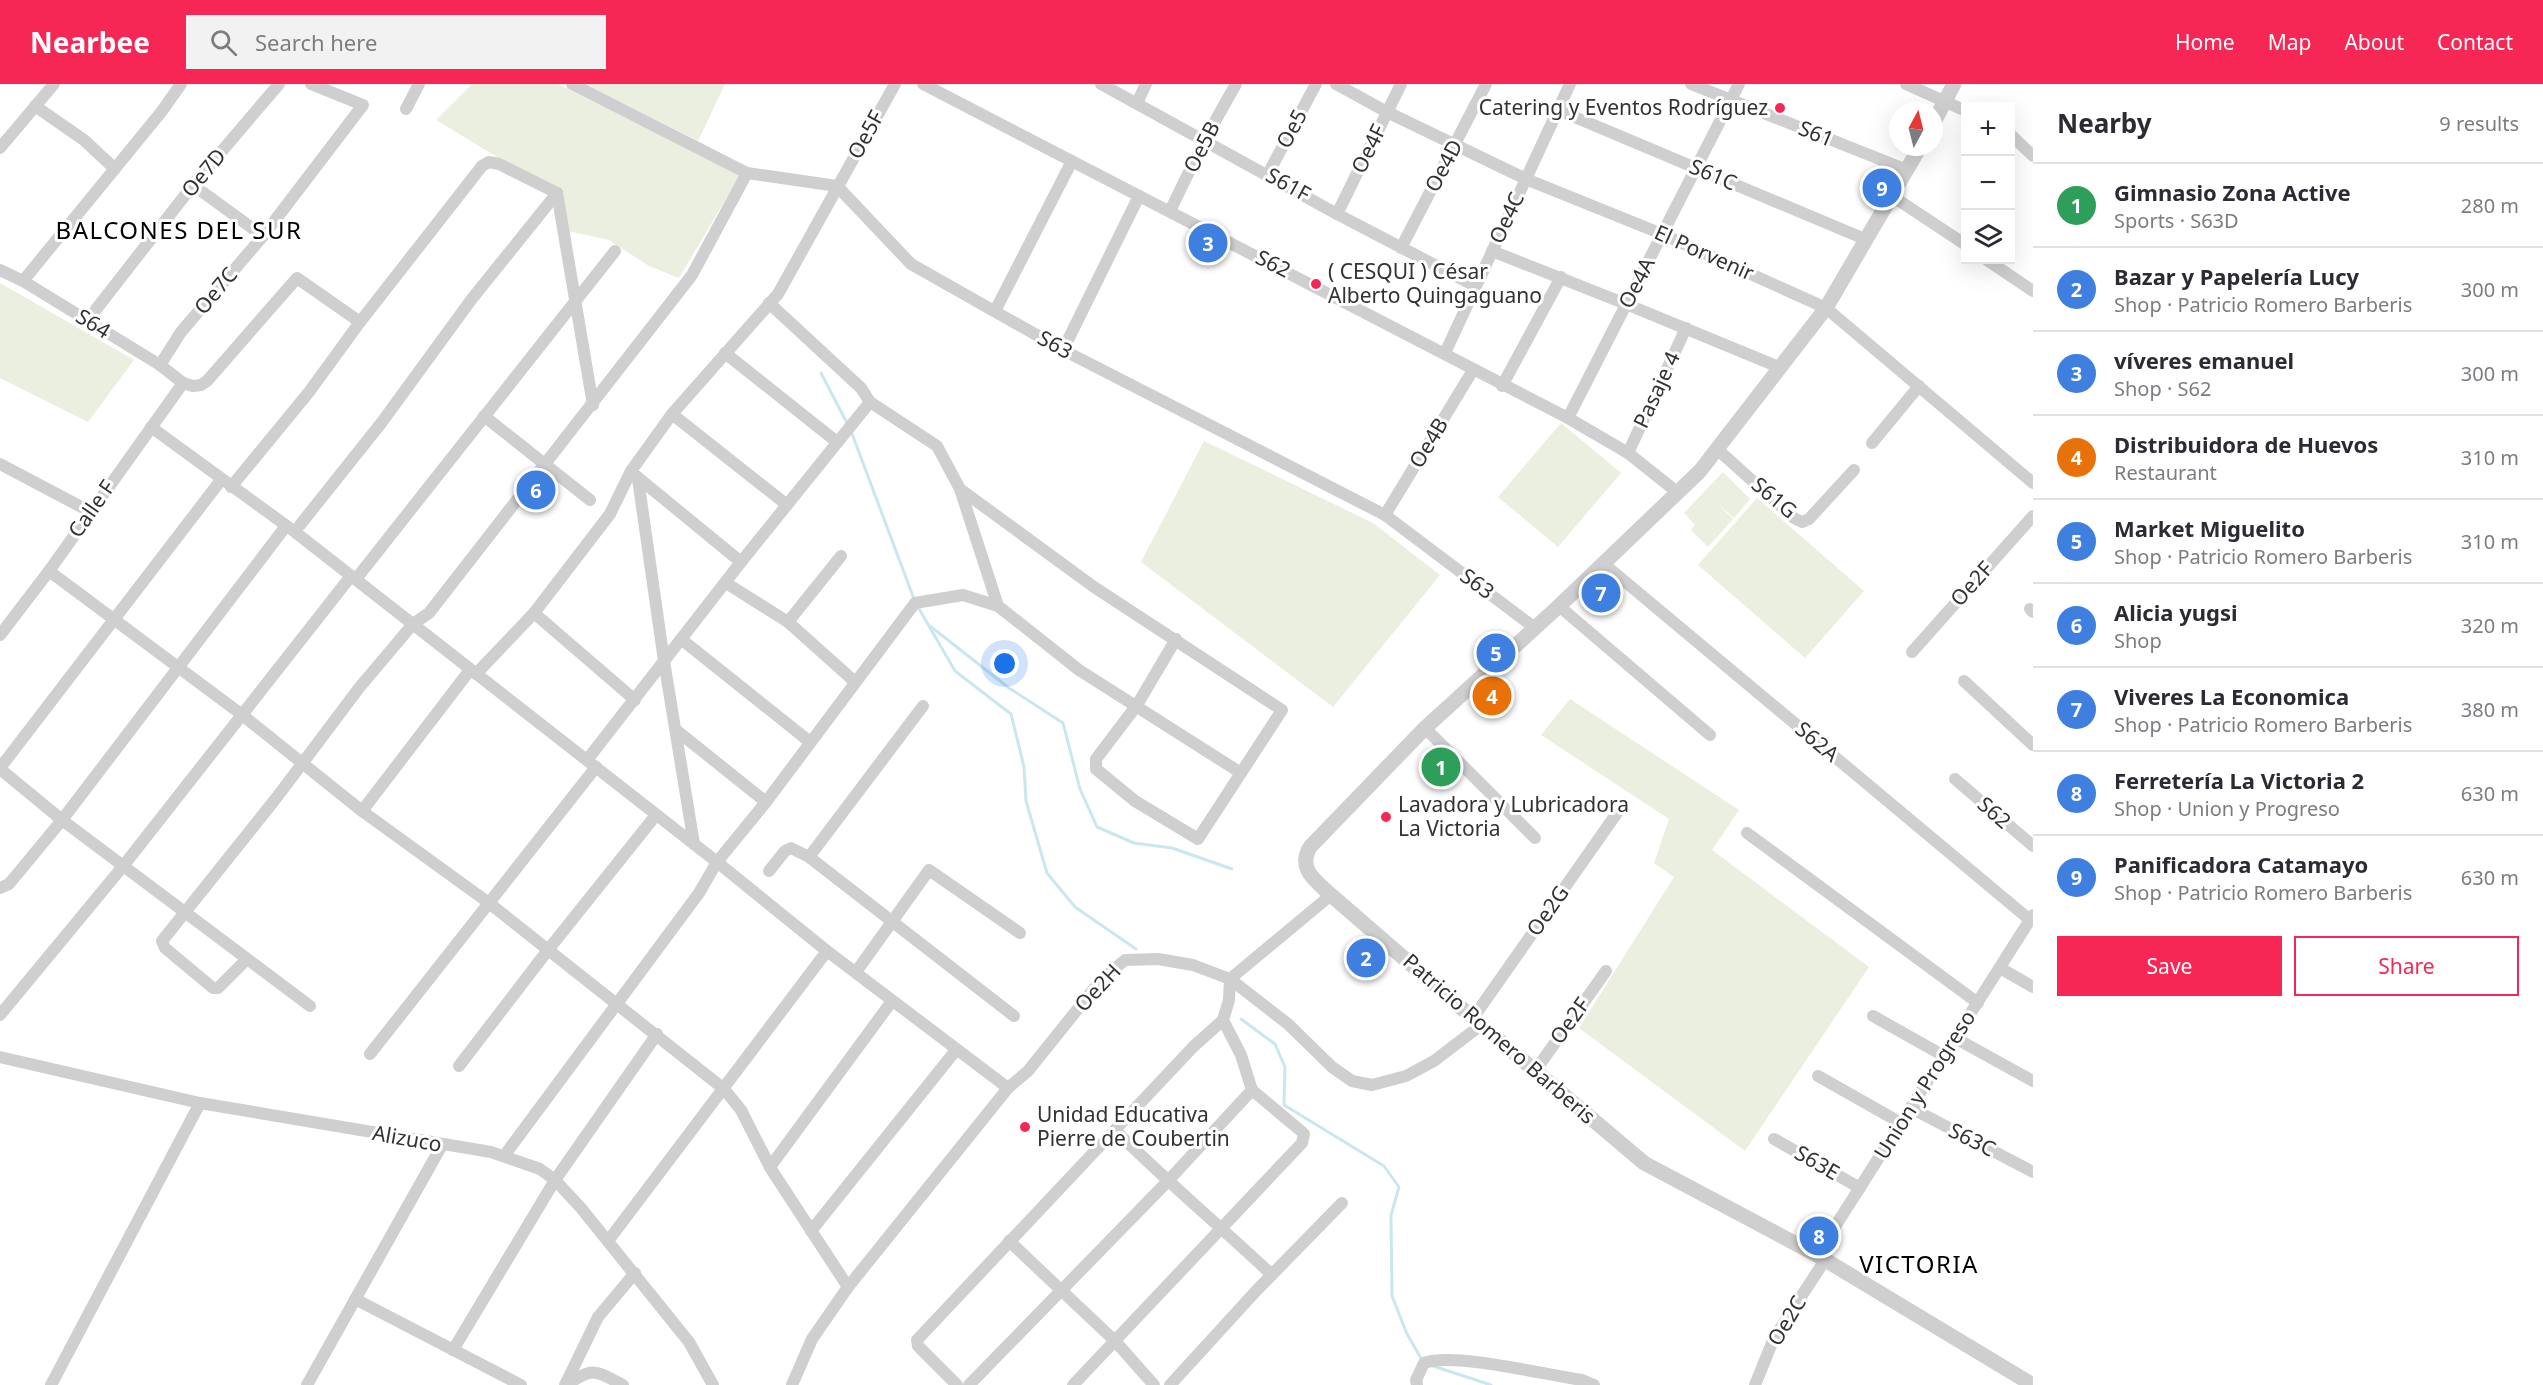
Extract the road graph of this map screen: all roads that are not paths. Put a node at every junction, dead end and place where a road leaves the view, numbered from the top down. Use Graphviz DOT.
graph roads {
  1 [pos="54,84"];
  2 [pos="181,84"];
  3 [pos="279,84"];
  4 [pos="311,84"];
  5 [pos="419,84"];
  6 [pos="572,84"];
  7 [pos="895,84"];
  8 [pos="923,84"];
  9 [pos="1101,84"];
  10 [pos="1146,84"];
  11 [pos="1236,84"];
  12 [pos="1316,84"];
  13 [pos="1336,84"];
  14 [pos="1401,84"];
  15 [pos="1486,84"];
  16 [pos="1570,84"];
  17 [pos="1691,84"];
  18 [pos="1739,84"];
  19 [pos="1906,84"];
  20 [pos="1954,84"];
  21 [pos="332,88"];
  22 [pos="1731,100"];
  23 [pos="1946,101"];
  24 [pos="1137,103"];
  25 [pos="35,106"];
  26 [pos="1943,106"];
  27 [pos="406,109"];
  28 [pos="1961,109"];
  29 [pos="1558,110"];
  30 [pos="1388,112"];
  31 [pos="1205,139"];
  32 [pos="2015,140"];
  33 [pos="1455,146"];
  34 [pos="0,148"];
  35 [pos="1915,156"];
  36 [pos="2033,156"];
  37 [pos="1072,161"];
  38 [pos="1696,168"];
  39 [pos="115,169"];
  40 [pos="1907,170"];
  41 [pos="747,173"];
  42 [pos="1268,174"];
  43 [pos="1526,179"];
  44 [pos="193,184"];
  45 [pos="837,186"];
  46 [pos="557,193"];
  47 [pos="1139,196"];
  48 [pos="1892,196"];
  49 [pos="1170,211"];
  50 [pos="1337,214"];
  51 [pos="1662,234"];
  52 [pos="263,236"];
  53 [pos="1867,240"];
  54 [pos="1961,242"];
  55 [pos="1401,248"];
  56 [pos="615,250"];
  57 [pos="1492,251"];
  58 [pos="1993,264"];
  59 [pos="0,270"];
  60 [pos="1561,277"];
  61 [pos="23,281"];
  62 [pos="1475,285"];
  63 [pos="2033,291"];
  64 [pos="574,302"];
  65 [pos="769,303"];
  66 [pos="1626,304"];
  67 [pos="1827,308"];
  68 [pos="995,311"];
  69 [pos="87,321"];
  70 [pos="360,322"];
  71 [pos="1686,328"];
  72 [pos="1064,350"];
  73 [pos="725,353"];
  74 [pos="1444,353"];
  75 [pos="160,365"];
  76 [pos="1781,368"];
  77 [pos="1473,370"];
  78 [pos="183,383"];
  79 [pos="1502,386"];
  80 [pos="1919,386"];
  81 [pos="870,402"];
  82 [pos="593,405"];
  83 [pos="672,414"];
  84 [pos="484,416"];
  85 [pos="1568,418"];
  86 [pos="151,427"];
  87 [pos="837,442"];
  88 [pos="1872,443"];
  89 [pos="1718,449"];
  90 [pos="1628,453"];
  91 [pos="0,464"];
  92 [pos="545,465"];
  93 [pos="1854,470"];
  94 [pos="635,475"];
  95 [pos="2033,483"];
  96 [pos="226,484"];
  97 [pos="960,489"];
  98 [pos="1677,492"];
  99 [pos="590,500"];
  100 [pos="787,505"];
  101 [pos="91,512"];
  102 [pos="1385,515"];
  103 [pos="2033,516"];
  104 [pos="300,525"];
  105 [pos="286,526"];
  106 [pos="841,556"];
  107 [pos="741,562"];
  108 [pos="1604,564"];
  109 [pos="49,571"];
  110 [pos="353,578"];
  111 [pos="726,583"];
  112 [pos="998,606"];
  113 [pos="1559,606"];
  114 [pos="534,613"];
  115 [pos="115,619"];
  116 [pos="788,622"];
  117 [pos="413,624"];
  118 [pos="1535,628"];
  119 [pos="0,635"];
  120 [pos="681,639"];
  121 [pos="1176,639"];
  122 [pos="1912,652"];
  123 [pos="664,661"];
  124 [pos="178,667"];
  125 [pos="473,672"];
  126 [pos="854,681"];
  127 [pos="1964,681"];
  128 [pos="635,700"];
  129 [pos="1137,705"];
  130 [pos="923,706"];
  131 [pos="241,714"];
  132 [pos="1425,728"];
  133 [pos="676,730"];
  134 [pos="1710,735"];
  135 [pos="810,742"];
  136 [pos="2033,745"];
  137 [pos="303,763"];
  138 [pos="592,764"];
  139 [pos="0,769"];
  140 [pos="1241,773"];
  141 [pos="1955,779"];
  142 [pos="766,802"];
  143 [pos="1624,803"];
  144 [pos="362,811"];
  145 [pos="656,814"];
  146 [pos="62,820"];
  147 [pos="1747,832"];
  148 [pos="1535,838"];
  149 [pos="694,844"];
  150 [pos="2033,846"];
  151 [pos="809,857"];
  152 [pos="717,862"];
  153 [pos="124,865"];
  154 [pos="769,871"];
  155 [pos="0,888"];
  156 [pos="1331,895"];
  157 [pos="489,903"];
  158 [pos="185,911"];
  159 [pos="2031,918"];
  160 [pos="891,921"];
  161 [pos="1020,933"];
  162 [pos="548,950"];
  163 [pos="827,951"];
  164 [pos="246,960"];
  165 [pos="2000,968"];
  166 [pos="1606,971"];
  167 [pos="856,972"];
  168 [pos="1230,979"];
  169 [pos="2033,987"];
  170 [pos="892,1001"];
  171 [pos="1978,1003"];
  172 [pos="616,1005"];
  173 [pos="310,1006"];
  174 [pos="0,1015"];
  175 [pos="1014,1016"];
  176 [pos="1873,1016"];
  177 [pos="1223,1020"];
  178 [pos="1477,1022"];
  179 [pos="657,1034"];
  180 [pos="1955,1038"];
  181 [pos="956,1050"];
  182 [pos="370,1054"];
  183 [pos="1944,1056"];
  184 [pos="0,1057"];
  185 [pos="459,1066"];
  186 [pos="1534,1071"];
  187 [pos="1818,1076"];
  188 [pos="2033,1081"];
  189 [pos="1008,1088"];
  190 [pos="724,1089"];
  191 [pos="1252,1089"];
  192 [pos="200,1102"];
  193 [pos="1911,1108"];
  194 [pos="1901,1123"];
  195 [pos="1116,1131"];
  196 [pos="1774,1139"];
  197 [pos="442,1145"];
  198 [pos="504,1156"];
  199 [pos="770,1167"];
  200 [pos="2033,1172"];
  201 [pos="555,1180"];
  202 [pos="1167,1182"];
  203 [pos="1860,1188"];
  204 [pos="1342,1203"];
  205 [pos="1222,1228"];
  206 [pos="811,1231"];
  207 [pos="608,1241"];
  208 [pos="1009,1241"];
  209 [pos="1821,1258"];
  210 [pos="635,1273"];
  211 [pos="1272,1275"];
  212 [pos="848,1287"];
  213 [pos="1060,1291"];
  214 [pos="355,1299"];
  215 [pos="1115,1341"];
  216 [pos="453,1350"];
  217 [pos="51,1385"];
  218 [pos="307,1385"];
  219 [pos="521,1385"];
  220 [pos="566,1385"];
  221 [pos="623,1385"];
  222 [pos="713,1385"];
  223 [pos="792,1385"];
  224 [pos="957,1385"];
  225 [pos="969,1385"];
  226 [pos="1073,1385"];
  227 [pos="1154,1385"];
  228 [pos="1170,1385"];
  229 [pos="1417,1385"];
  230 [pos="1594,1385"];
  231 [pos="1755,1385"];
  232 [pos="2032,1385"];
  1 -- 25 [label="street"];
  2 -- 39 [label="street"];
  3 -- 44 [label="street, Oe7D"];
  4 -- 21 [label="street"];
  5 -- 27 [label="street"];
  6 -- 41 [label="street"];
  7 -- 45 [label="street, Oe5F"];
  8 -- 37 [label="street, S62"];
  9 -- 24 [label="street, S61F"];
  10 -- 24 [label="street"];
  11 -- 31 [label="street, Oe5B"];
  12 -- 42 [label="street, Oe5"];
  13 -- 30 [label="street, El Porvenir"];
  14 -- 30 [label="street, Oe4F"];
  15 -- 33 [label="street, Oe4D"];
  16 -- 29 [label="street, Oe4C"];
  17 -- 22 [label="street, S61"];
  18 -- 22 [label="street, Oe4A"];
  19 -- 23 [label="street"];
  20 -- 23 [label="street"];
  21 -- 52 [label="street, Oe7C"];
  22 -- 38 [label="street, Oe4A"];
  22 -- 40 [label="street, S61"];
  23 -- 26 [label="street"];
  23 -- 28 [label="street"];
  24 -- 31 [label="street, S61F"];
  25 -- 34 [label="street"];
  25 -- 39 [label="street"];
  29 -- 38 [label="street, S61C"];
  29 -- 43 [label="street, Oe4C"];
  30 -- 33 [label="street, El Porvenir"];
  30 -- 50 [label="street, Oe4F"];
  31 -- 42 [label="street, S61F"];
  31 -- 49 [label="street, Oe5B"];
  32 -- 36 [label="street"];
  33 -- 43 [label="street, El Porvenir"];
  33 -- 55 [label="street, Oe4D"];
  35 -- 40 [label="street, Patricio Romero Barberis"];
  37 -- 47 [label="street, S62"];
  37 -- 68 [label="street"];
  38 -- 51 [label="street, Oe4A"];
  38 -- 53 [label="street, S61C"];
  39 -- 61 [label="street"];
  40 -- 48 [label="street, Patricio Romero Barberis"];
  41 -- 45 [label="street"];
  41 -- 82 [label="street"];
  42 -- 50 [label="street, S61F"];
  43 -- 51 [label="street, El Porvenir"];
  43 -- 57 [label="street, Oe4C"];
  44 -- 52 [label="street"];
  44 -- 69 [label="street, Oe7D"];
  45 -- 65 [label="street, Oe5F"];
  45 -- 68 [label="street, S63"];
  46 -- 64 [label="street"];
  46 -- 70 [label="street"];
  46 -- 104 [label="street"];
  47 -- 49 [label="street, S62"];
  47 -- 72 [label="street"];
  48 -- 53 [label="street, Patricio Romero Barberis"];
  48 -- 54 [label="street"];
  49 -- 74 [label="street, S62"];
  50 -- 55 [label="street, S61F"];
  51 -- 66 [label="street, Oe4A"];
  51 -- 67 [label="street, El Porvenir"];
  52 -- 75 [label="street, Oe7C"];
  53 -- 67 [label="street, Patricio Romero Barberis"];
  55 -- 62 [label="street, S61F"];
  56 -- 64 [label="street"];
  57 -- 60 [label="street"];
  57 -- 62 [label="street, Oe4C"];
  58 -- 63 [label="street"];
  59 -- 61 [label="street, S64"];
  60 -- 66 [label="street"];
  60 -- 79 [label="street"];
  61 -- 69 [label="street, S64"];
  62 -- 74 [label="street, Oe4C"];
  64 -- 82 [label="street"];
  64 -- 84 [label="street"];
  65 -- 73 [label="street, Oe5F"];
  65 -- 81 [label="street"];
  66 -- 71 [label="street"];
  66 -- 85 [label="street, Oe4A"];
  67 -- 76 [label="street, Patricio Romero Barberis"];
  67 -- 80 [label="street, El Porvenir"];
  68 -- 72 [label="street, S63"];
  69 -- 75 [label="street, S64"];
  70 -- 78 [label="street"];
  70 -- 96 [label="street"];
  71 -- 76 [label="street"];
  71 -- 90 [label="street, Pasaje 4"];
  72 -- 102 [label="street, S63"];
  73 -- 83 [label="street, Oe5F"];
  73 -- 87 [label="street"];
  74 -- 77 [label="street, S62"];
  75 -- 78 [label="street, S64"];
  76 -- 89 [label="street, Patricio Romero Barberis"];
  77 -- 79 [label="street, S62"];
  77 -- 102 [label="street, Oe4B"];
  78 -- 86 [label="street, Calle F"];
  79 -- 85 [label="street, S62"];
  80 -- 88 [label="street"];
  80 -- 95 [label="street, El Porvenir"];
  81 -- 87 [label="street"];
  81 -- 97 [label="street"];
  82 -- 92 [label="street"];
  83 -- 94 [label="street, Oe5F"];
  83 -- 100 [label="street"];
  84 -- 92 [label="street"];
  84 -- 110 [label="street"];
  85 -- 90 [label="street, S62"];
  86 -- 96 [label="street"];
  86 -- 101 [label="street, Calle F"];
  87 -- 100 [label="street"];
  89 -- 93 [label="street, S61G"];
  89 -- 98 [label="street, Patricio Romero Barberis"];
  90 -- 98 [label="street, S62"];
  91 -- 101 [label="street"];
  92 -- 99 [label="street"];
  92 -- 117 [label="street"];
  94 -- 107 [label="street"];
  94 -- 114 [label="street, Oe5F"];
  94 -- 123 [label="street"];
  96 -- 105 [label="street"];
  96 -- 115 [label="street"];
  97 -- 112 [label="street"];
  97 -- 121 [label="street"];
  98 -- 108 [label="street, Patricio Romero Barberis"];
  100 -- 107 [label="street"];
  101 -- 109 [label="street, Calle F"];
  102 -- 118 [label="street, S63"];
  103 -- 122 [label="street, Oe2F"];
  105 -- 110 [label="street"];
  105 -- 124 [label="street"];
  106 -- 116 [label="street"];
  107 -- 111 [label="street"];
  108 -- 113 [label="street, Patricio Romero Barberis"];
  108 -- 159 [label="street, S62A"];
  109 -- 115 [label="street"];
  109 -- 119 [label="street, Calle F"];
  110 -- 117 [label="street"];
  110 -- 131 [label="street"];
  111 -- 116 [label="street"];
  111 -- 120 [label="street"];
  112 -- 126 [label="street"];
  112 -- 129 [label="street"];
  113 -- 118 [label="street, Patricio Romero Barberis"];
  113 -- 134 [label="street"];
  114 -- 125 [label="street, Oe5F"];
  114 -- 128 [label="street"];
  115 -- 124 [label="street"];
  115 -- 139 [label="street"];
  116 -- 126 [label="street"];
  117 -- 125 [label="street"];
  117 -- 137 [label="street"];
  118 -- 132 [label="street, Patricio Romero Barberis"];
  120 -- 123 [label="street"];
  120 -- 135 [label="street"];
  121 -- 129 [label="street"];
  121 -- 140 [label="street"];
  123 -- 128 [label="street"];
  123 -- 133 [label="street"];
  124 -- 131 [label="street"];
  124 -- 146 [label="street"];
  125 -- 138 [label="street"];
  125 -- 144 [label="street, Oe5F"];
  126 -- 135 [label="street"];
  127 -- 136 [label="street"];
  128 -- 138 [label="street"];
  129 -- 140 [label="street"];
  129 -- 140 [label="street"];
  130 -- 151 [label="street"];
  131 -- 137 [label="street"];
  131 -- 153 [label="street"];
  132 -- 148 [label="street"];
  132 -- 156 [label="street, Patricio Romero Barberis"];
  133 -- 142 [label="street"];
  133 -- 149 [label="street"];
  135 -- 142 [label="street"];
  137 -- 144 [label="street"];
  137 -- 158 [label="street"];
  138 -- 145 [label="street"];
  138 -- 157 [label="street"];
  139 -- 146 [label="street"];
  141 -- 150 [label="street, S62"];
  142 -- 152 [label="street"];
  143 -- 178 [label="street, Oe2G"];
  144 -- 157 [label="street"];
  145 -- 149 [label="street"];
  145 -- 162 [label="street"];
  146 -- 153 [label="street"];
  146 -- 155 [label="street"];
  147 -- 171 [label="street"];
  149 -- 152 [label="street"];
  151 -- 154 [label="street"];
  151 -- 160 [label="street"];
  152 -- 163 [label="street"];
  152 -- 172 [label="street"];
  153 -- 158 [label="street"];
  153 -- 174 [label="street"];
  156 -- 168 [label="street"];
  156 -- 178 [label="street, Patricio Romero Barberis"];
  157 -- 162 [label="street"];
  157 -- 182 [label="street"];
  158 -- 164 [label="street"];
  158 -- 164 [label="street"];
  159 -- 165 [label="street, Union y Progreso"];
  160 -- 161 [label="street"];
  160 -- 167 [label="street"];
  160 -- 175 [label="street"];
  162 -- 172 [label="street"];
  162 -- 185 [label="street"];
  163 -- 167 [label="street"];
  163 -- 190 [label="street"];
  164 -- 173 [label="street"];
  165 -- 169 [label="street"];
  165 -- 171 [label="street, Union y Progreso"];
  166 -- 186 [label="street, Oe2F"];
  167 -- 170 [label="street"];
  168 -- 177 [label="street"];
  168 -- 178 [label="street, Oe2H"];
  168 -- 189 [label="street, Oe2H"];
  170 -- 181 [label="street"];
  170 -- 199 [label="street"];
  171 -- 180 [label="street, Union y Progreso"];
  172 -- 179 [label="street"];
  172 -- 198 [label="street"];
  176 -- 183 [label="street"];
  177 -- 191 [label="street"];
  177 -- 195 [label="street"];
  178 -- 186 [label="street, Patricio Romero Barberis"];
  179 -- 190 [label="street"];
  179 -- 201 [label="street"];
  180 -- 183 [label="street, Union y Progreso"];
  180 -- 188 [label="street"];
  181 -- 189 [label="street"];
  181 -- 206 [label="street"];
  183 -- 193 [label="street, Union y Progreso"];
  184 -- 192 [label="street, Alizuco"];
  186 -- 209 [label="street, Patricio Romero Barberis"];
  187 -- 194 [label="street"];
  189 -- 212 [label="street, Oe2H"];
  190 -- 199 [label="street"];
  190 -- 207 [label="street"];
  191 -- 202 [label="street"];
  191 -- 205 [label="street"];
  192 -- 197 [label="street, Alizuco"];
  192 -- 217 [label="street"];
  193 -- 194 [label="street, Union y Progreso"];
  193 -- 200 [label="street, S63C"];
  194 -- 203 [label="street, Union y Progreso"];
  195 -- 202 [label="street"];
  195 -- 208 [label="street"];
  196 -- 203 [label="street, S63E"];
  197 -- 198 [label="street, Alizuco"];
  197 -- 214 [label="street"];
  198 -- 201 [label="street, Alizuco"];
  199 -- 206 [label="street"];
  201 -- 207 [label="street, Alizuco"];
  201 -- 216 [label="street"];
  202 -- 205 [label="street"];
  202 -- 213 [label="street"];
  203 -- 209 [label="street, Union y Progreso"];
  204 -- 211 [label="street"];
  205 -- 211 [label="street"];
  205 -- 215 [label="street"];
  206 -- 212 [label="street"];
  207 -- 210 [label="street, Alizuco"];
  208 -- 213 [label="street"];
  208 -- 224 [label="street"];
  209 -- 231 [label="street, Oe2C"];
  209 -- 232 [label="street, Patricio Romero Barberis"];
  210 -- 220 [label="street"];
  210 -- 222 [label="street, Alizuco"];
  211 -- 228 [label="street"];
  212 -- 223 [label="street, Oe2H"];
  213 -- 215 [label="street"];
  213 -- 225 [label="street"];
  214 -- 216 [label="street"];
  214 -- 218 [label="street"];
  215 -- 226 [label="street"];
  215 -- 227 [label="street"];
  216 -- 219 [label="street"];
  220 -- 221 [label="street"];
  229 -- 230 [label="street"];
}
